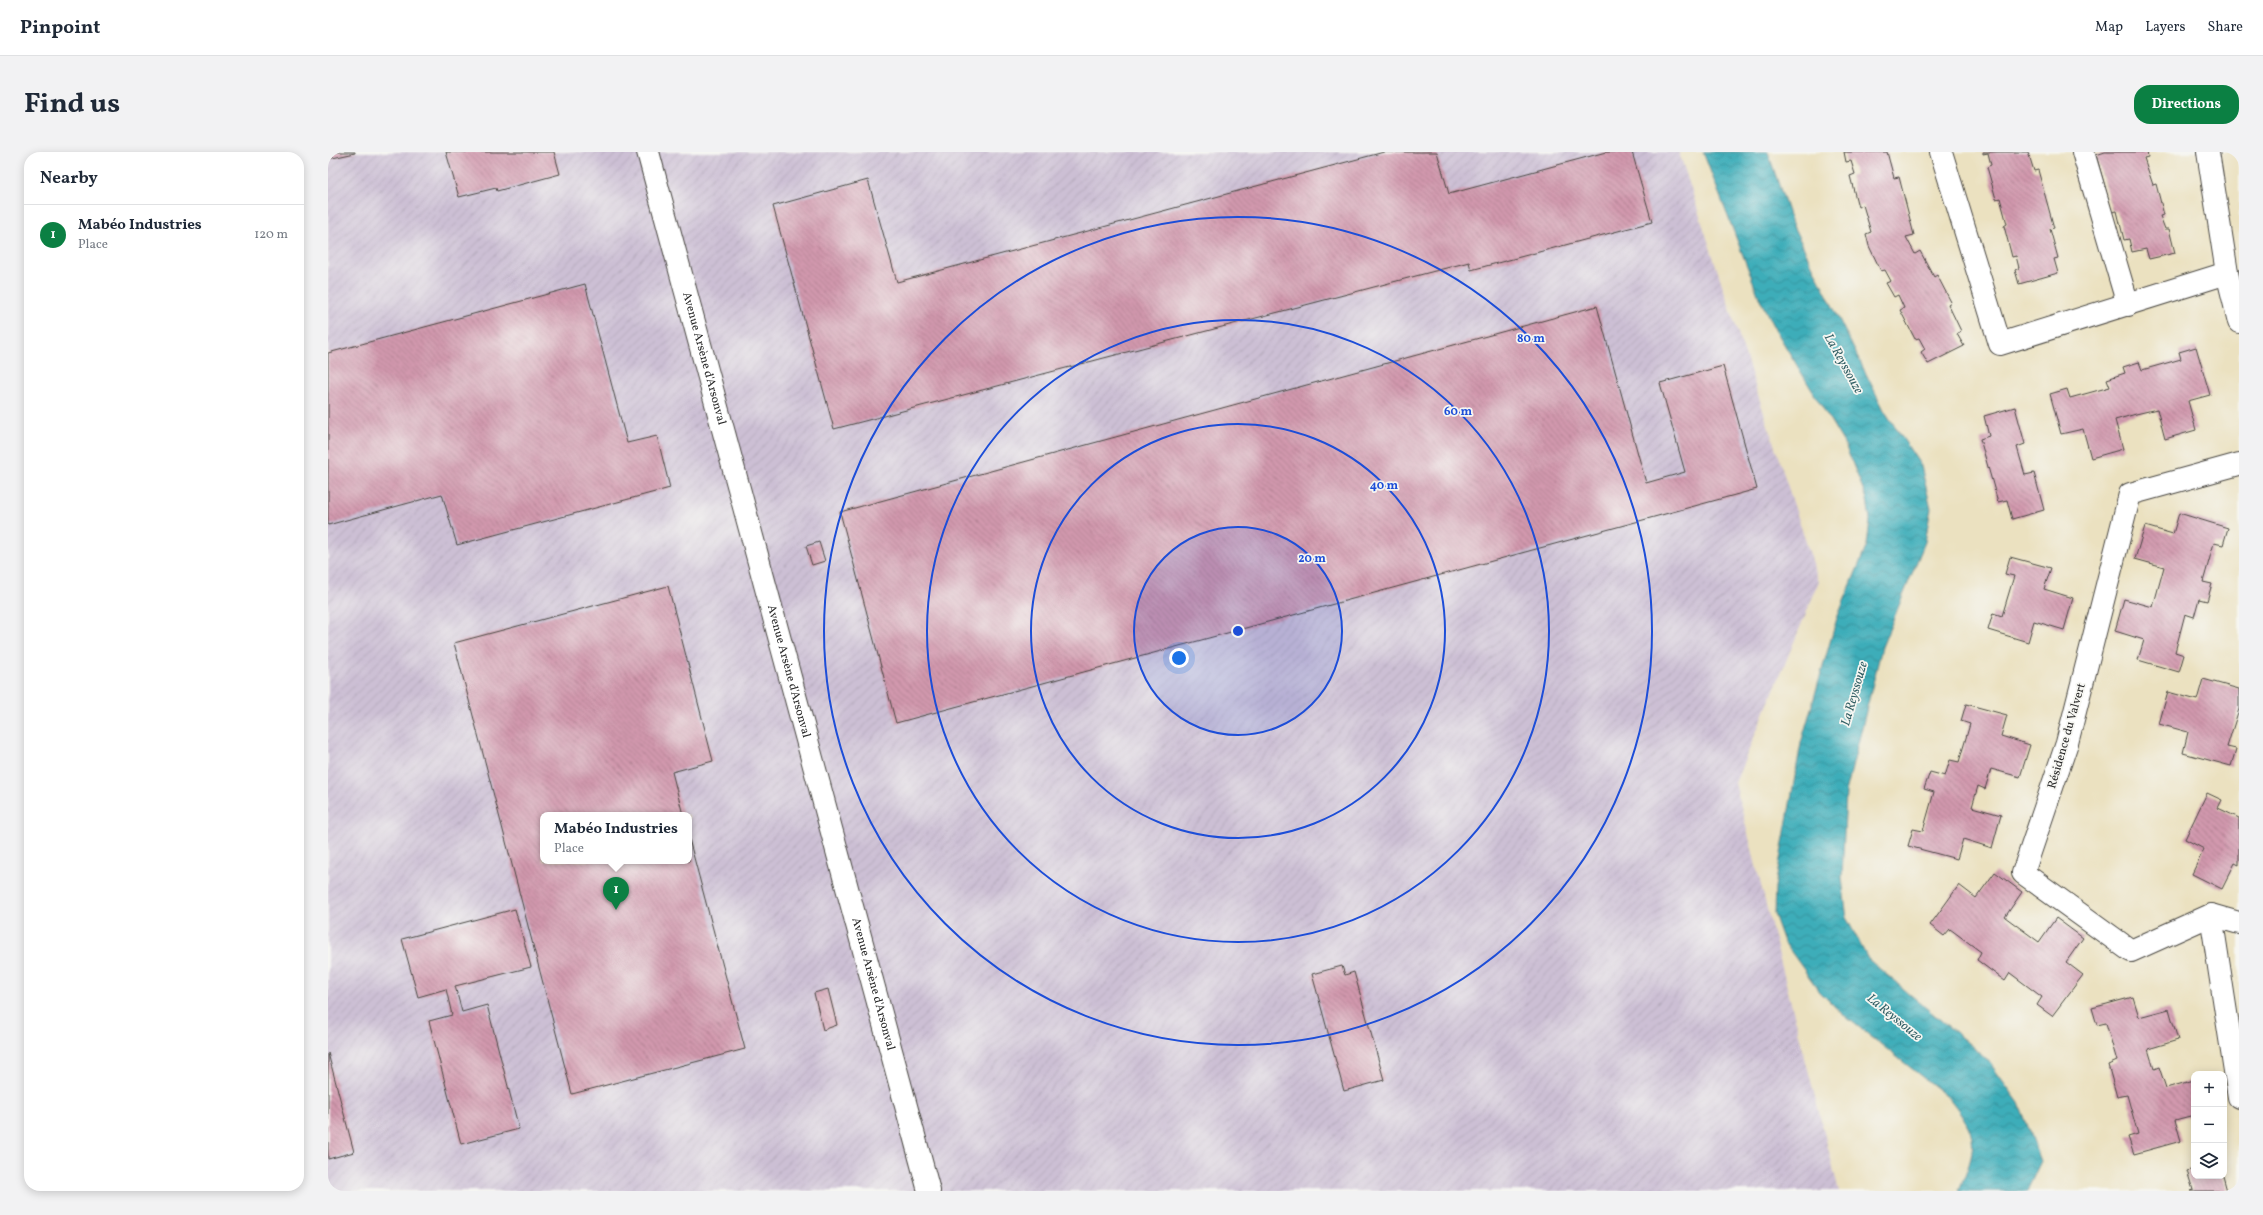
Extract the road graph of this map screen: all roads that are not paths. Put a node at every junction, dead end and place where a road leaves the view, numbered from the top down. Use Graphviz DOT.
graph roads {
  1 [pos="648,152"];
  2 [pos="1941,152"];
  3 [pos="2083,152"];
  4 [pos="2208,152"];
  5 [pos="2227,273"];
  6 [pos="2128,305"];
  7 [pos="2239,322"];
  8 [pos="2239,464"];
  9 [pos="2211,915"];
  10 [pos="2239,923"];
  11 [pos="2239,1096"];
  12 [pos="929,1191"];
  1 -- 12 [label="street, Avenue Arsène d'Arsonval"];
  2 -- 6 [label="street"];
  3 -- 6 [label="street"];
  4 -- 5 [label="street"];
  5 -- 6 [label="street"];
  5 -- 7 [label="street"];
  8 -- 9 [label="street, Résidence du Valvert"];
  9 -- 10 [label="street"];
  9 -- 11 [label="street"];
}
